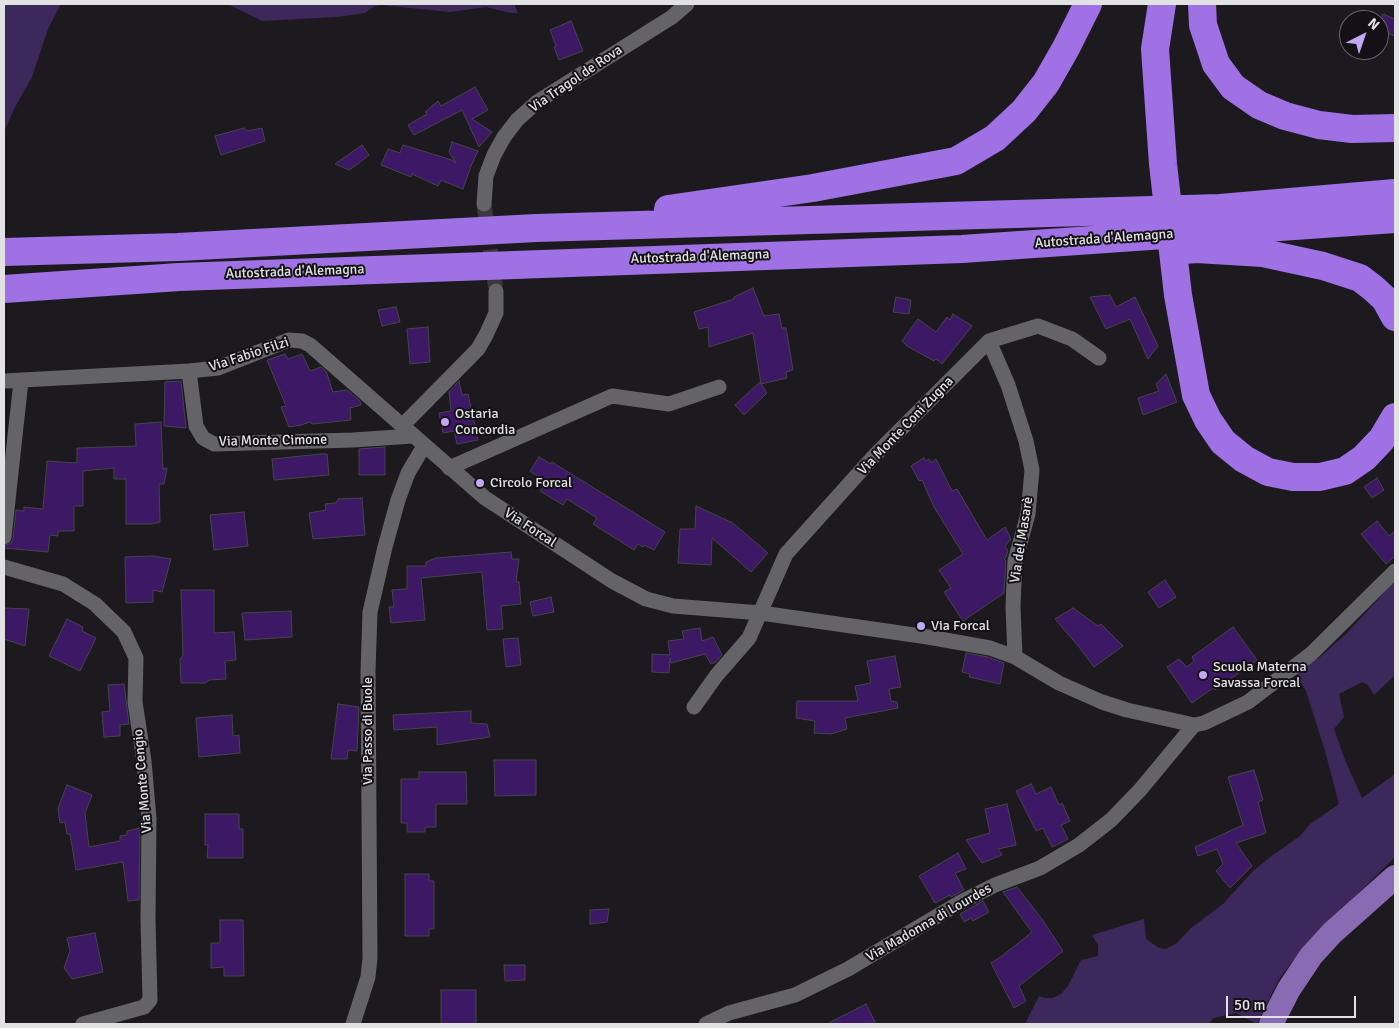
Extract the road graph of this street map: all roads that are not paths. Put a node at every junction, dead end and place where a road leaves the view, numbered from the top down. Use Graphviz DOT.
graph roads {
  1 [pos="687,4"];
  2 [pos="1088,4"];
  3 [pos="1162,4"];
  4 [pos="1202,4"];
  5 [pos="1395,128"];
  6 [pos="1395,193"];
  7 [pos="484,204"];
  8 [pos="1395,219"];
  9 [pos="536,228"];
  10 [pos="962,249"];
  11 [pos="4,252"];
  12 [pos="4,288"];
  13 [pos="496,291"];
  14 [pos="1395,317"];
  15 [pos="989,341"];
  16 [pos="1099,358"];
  17 [pos="189,372"];
  18 [pos="21,380"];
  19 [pos="4,381"];
  20 [pos="719,387"];
  21 [pos="1395,417"];
  22 [pos="413,436"];
  23 [pos="449,468"];
  24 [pos="4,537"];
  25 [pos="4,567"];
  26 [pos="1395,571"];
  27 [pos="761,614"];
  28 [pos="1015,657"];
  29 [pos="694,707"];
  30 [pos="1194,724"];
  31 [pos="1395,877"];
  32 [pos="83,1024"];
  33 [pos="352,1024"];
  34 [pos="706,1024"];
  35 [pos="1271,1024"];
  1 -- 7 [label="street, Via Tragol de Rova"];
  2 -- 9 [label="highway"];
  3 -- 21 [label="highway"];
  4 -- 5 [label="highway"];
  6 -- 9 [label="highway, Autostrada d'Alemagna"];
  8 -- 10 [label="highway, Autostrada d'Alemagna"];
  9 -- 11 [label="highway, Autostrada d'Alemagna"];
  10 -- 12 [label="highway, Autostrada d'Alemagna"];
  10 -- 14 [label="highway"];
  13 -- 22 [label="street"];
  15 -- 16 [label="street, Via Monte Coni Zugna"];
  15 -- 27 [label="street, Via Monte Coni Zugna"];
  15 -- 28 [label="street, Via del Masarè"];
  17 -- 18 [label="street, Via Fabio Filzi"];
  17 -- 22 [label="street, Via Fabio Filzi"];
  17 -- 22 [label="street, Via Monte Cimone"];
  18 -- 19 [label="street, Via Fabio Filzi"];
  18 -- 24 [label="street"];
  20 -- 23 [label="street"];
  22 -- 23 [label="street, Via Forcal"];
  22 -- 33 [label="street, Via Passo di Buole"];
  23 -- 27 [label="street, Via Forcal"];
  25 -- 32 [label="street, Via Monte Cengio"];
  26 -- 30 [label="street"];
  27 -- 28 [label="street, Via Forcal"];
  27 -- 29 [label="street, Via Monte Coni Zugna"];
  28 -- 30 [label="street, Via Forcal"];
  30 -- 34 [label="street, Via Madonna di Lourdes"];
  31 -- 35 [label="main road"];
}
